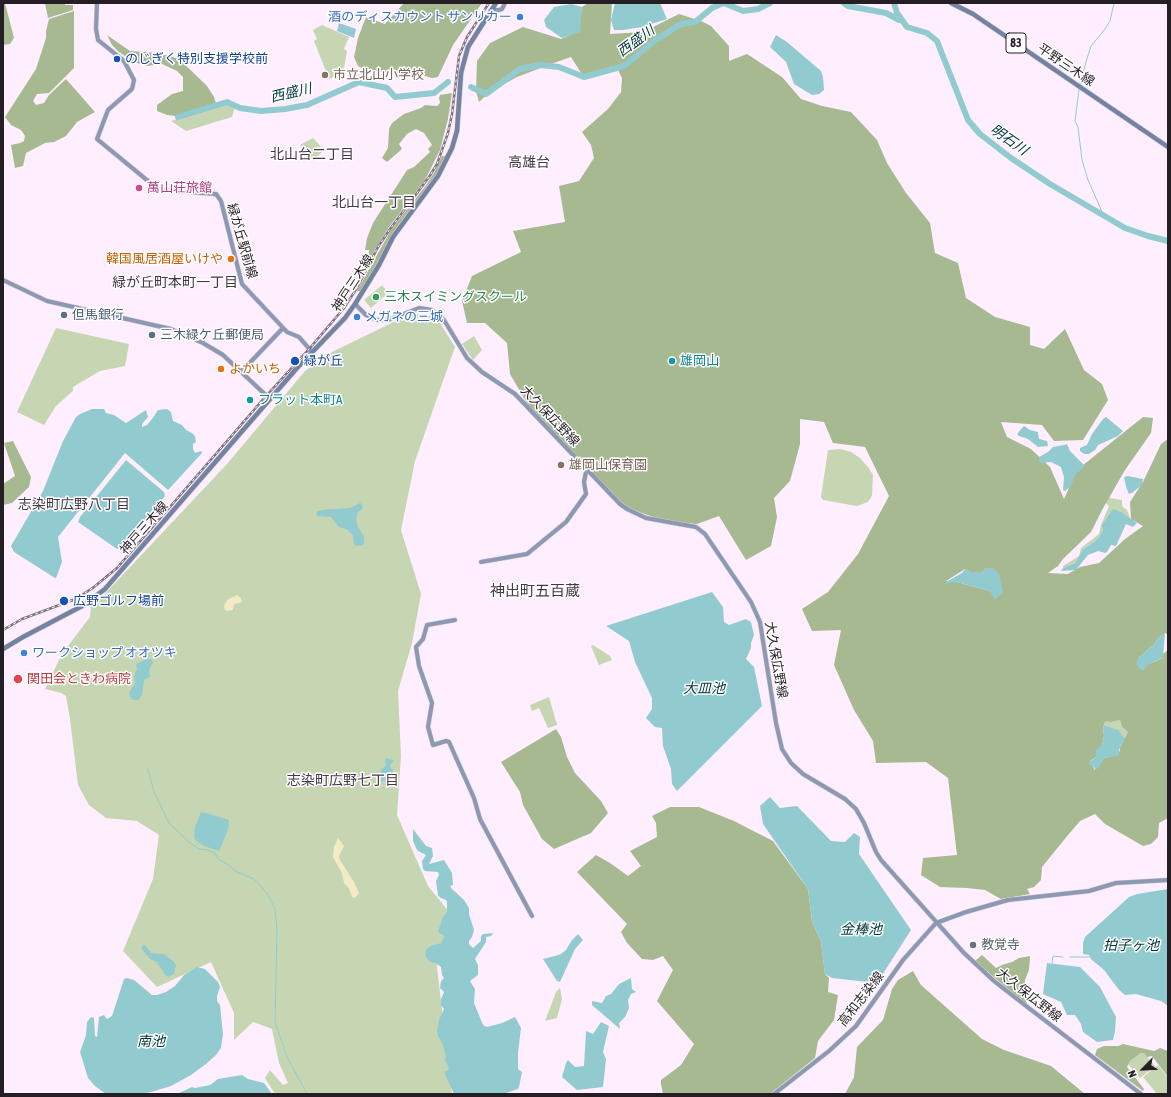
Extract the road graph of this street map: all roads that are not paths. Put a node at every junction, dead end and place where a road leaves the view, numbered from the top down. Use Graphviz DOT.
graph roads {
  1 [pos="96,3"];
  2 [pos="496,3"];
  3 [pos="505,3"];
  4 [pos="952,3"];
  5 [pos="492,10"];
  6 [pos="1168,147"];
  7 [pos="3,280"];
  8 [pos="355,304"];
  9 [pos="283,328"];
  10 [pos="312,352"];
  11 [pos="241,372"];
  12 [pos="270,399"];
  13 [pos="586,472"];
  14 [pos="481,562"];
  15 [pos="456,620"];
  16 [pos="3,649"];
  17 [pos="1168,880"];
  18 [pos="532,916"];
  19 [pos="936,923"];
  20 [pos="774,1094"];
  21 [pos="1141,1094"];
  1 -- 9 [label="street, 緑が丘駅前線"];
  2 -- 5 [label="main road, 神戸三木線"];
  3 -- 5 [label="street"];
  4 -- 6 [label="main road, 平野三木線 / 83"];
  5 -- 8 [label="main road, 神戸三木線"];
  7 -- 11 [label="street"];
  8 -- 10 [label="main road, 神戸三木線"];
  8 -- 19 [label="street, 大久保広野線"];
  9 -- 10 [label="street, 緑が丘駅前線"];
  9 -- 11 [label="street"];
  10 -- 12 [label="main road, 神戸三木線"];
  11 -- 12 [label="street"];
  12 -- 16 [label="main road, 神戸三木線"];
  13 -- 14 [label="street"];
  15 -- 18 [label="street"];
  17 -- 19 [label="street"];
  19 -- 20 [label="street, 高和志染線"];
  19 -- 21 [label="street, 大久保広野線"];
}
